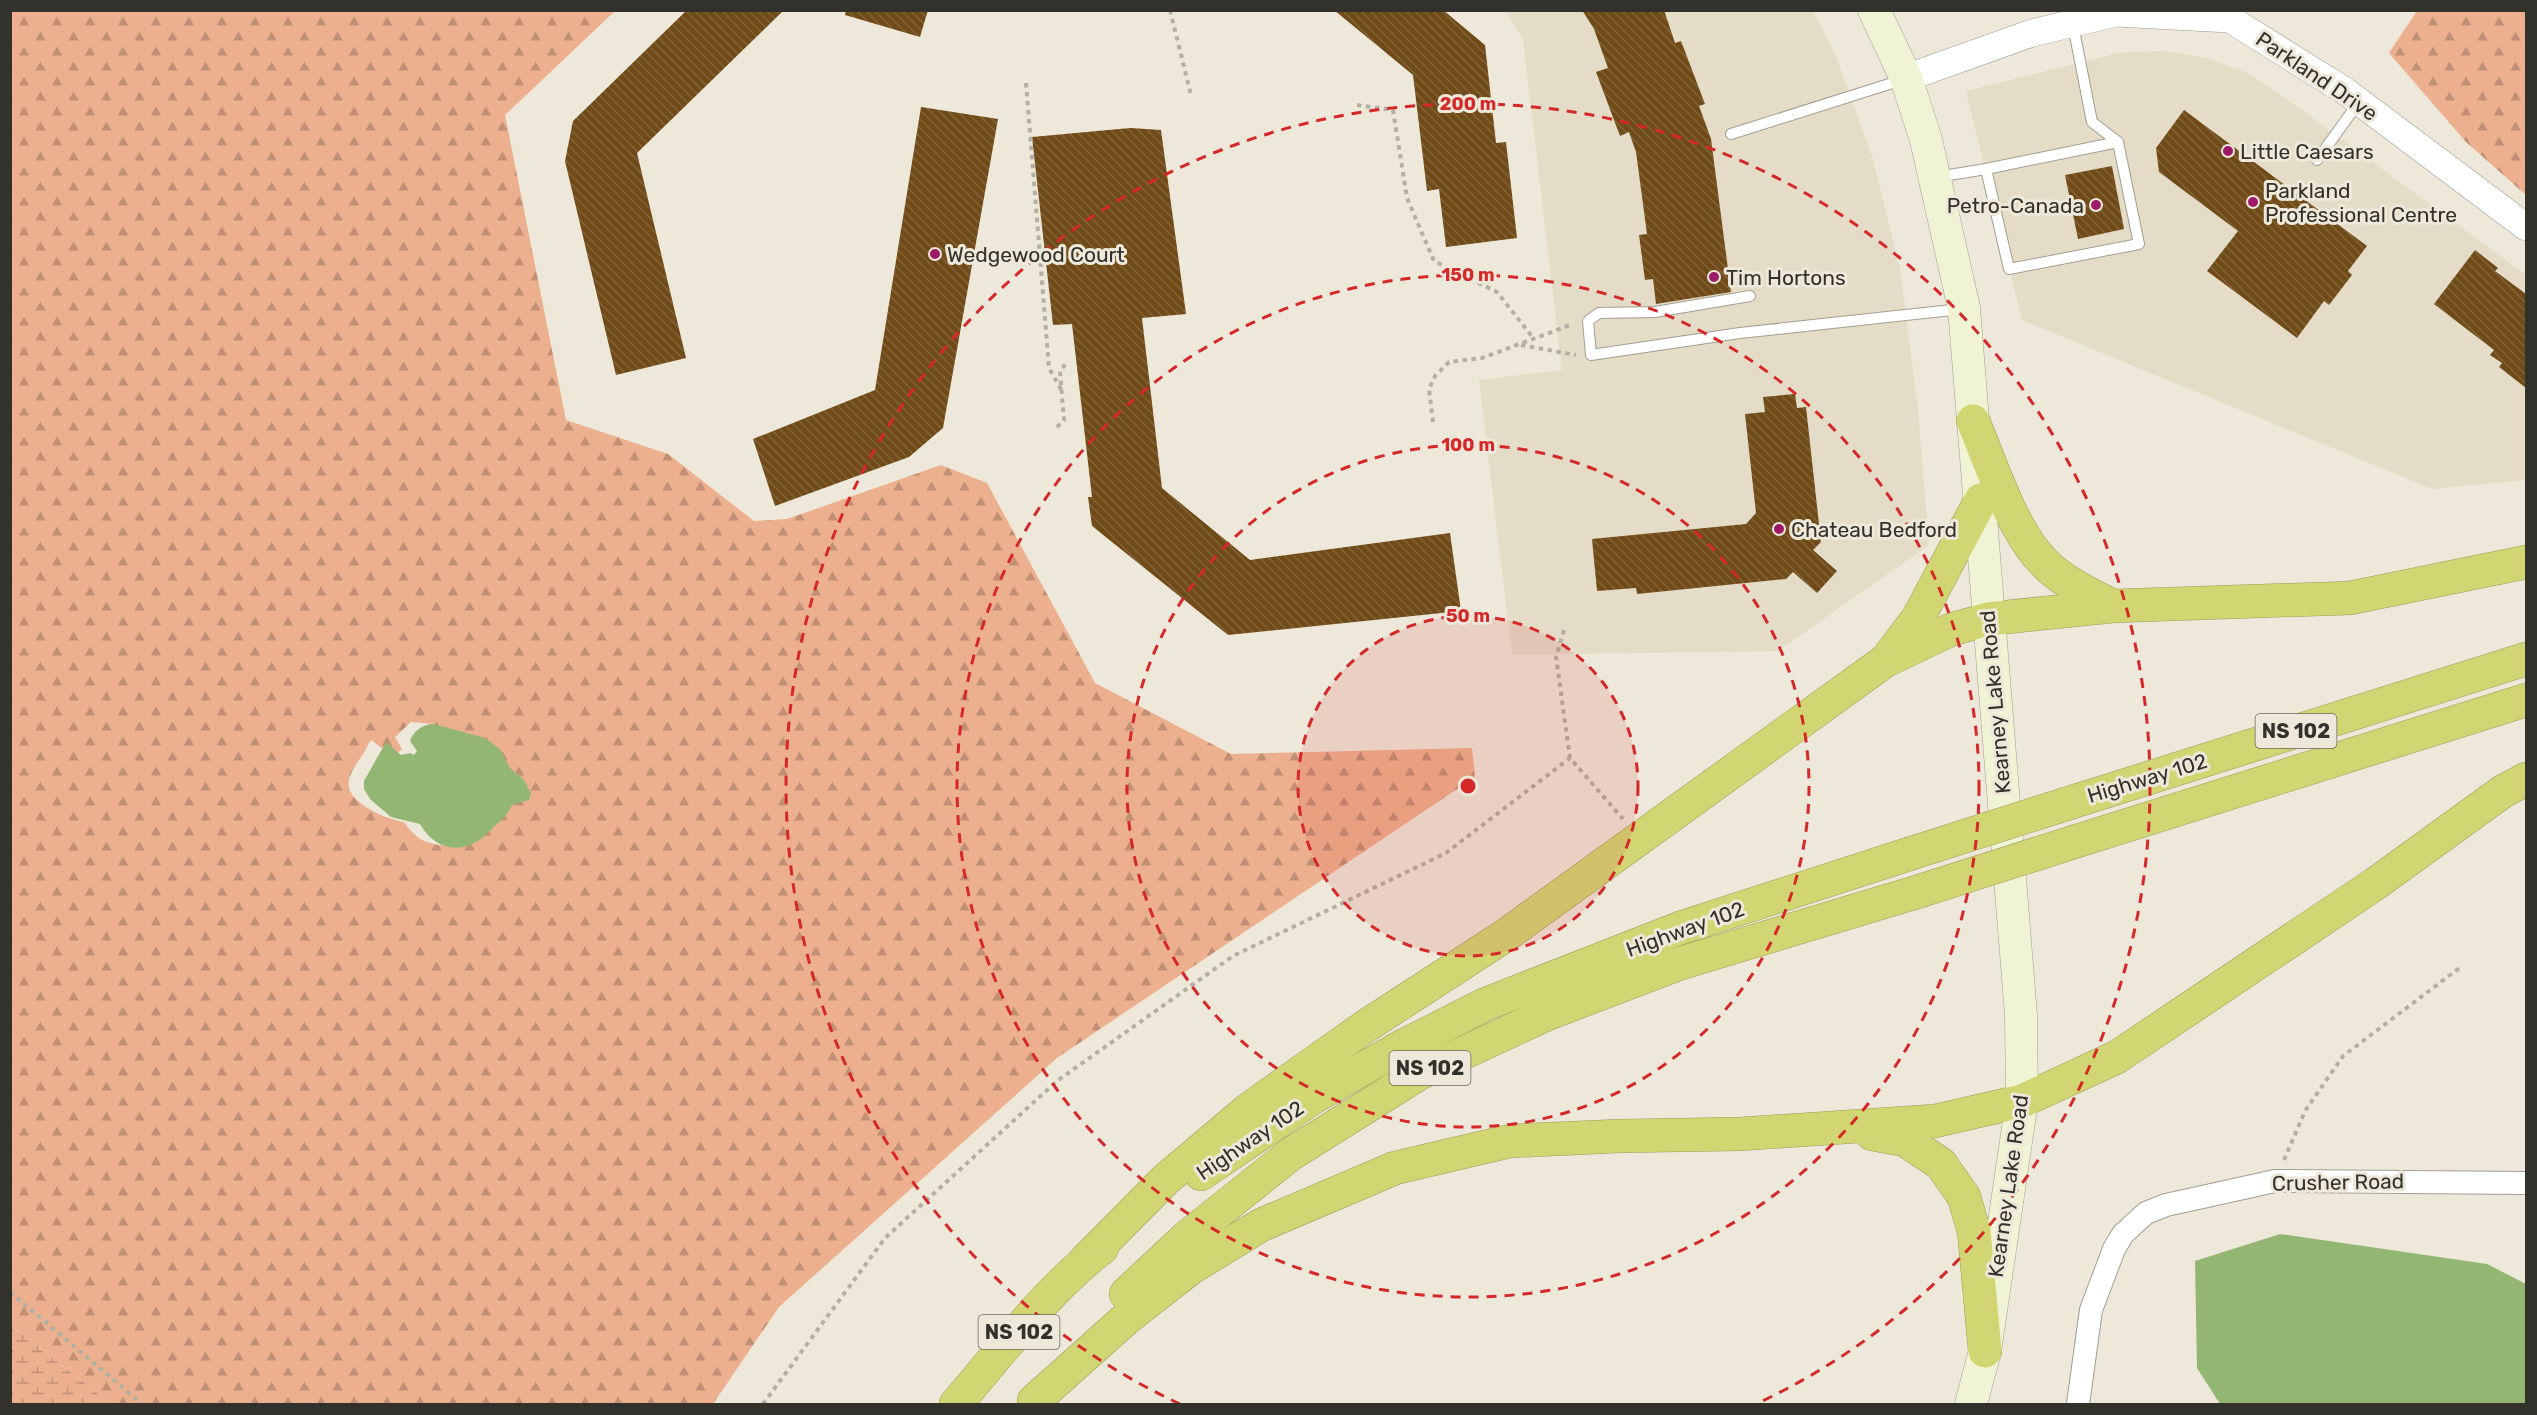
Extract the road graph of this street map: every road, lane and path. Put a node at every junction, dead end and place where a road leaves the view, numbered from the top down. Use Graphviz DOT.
graph roads {
  1 [pos="1170,10"];
  2 [pos="1874,10"];
  3 [pos="2072,22"];
  4 [pos="1906,78"];
  5 [pos="1026,83"];
  6 [pos="1191,95"];
  7 [pos="2360,102"];
  8 [pos="1357,105"];
  9 [pos="1731,134"];
  10 [pos="2118,142"];
  11 [pos="2317,160"];
  12 [pos="1986,169"];
  13 [pos="1935,178"];
  14 [pos="2526,227"];
  15 [pos="1750,296"];
  16 [pos="1964,308"];
  17 [pos="1588,321"];
  18 [pos="1534,339"];
  19 [pos="1520,345"];
  20 [pos="1591,355"];
  21 [pos="1068,361"];
  22 [pos="1062,391"];
  23 [pos="1973,421"];
  24 [pos="1433,422"];
  25 [pos="1057,427"];
  26 [pos="1981,500"];
  27 [pos="2526,562"];
  28 [pos="2113,606"];
  29 [pos="1988,620"];
  30 [pos="1563,630"];
  31 [pos="2526,659"];
  32 [pos="1885,661"];
  33 [pos="2526,700"];
  34 [pos="1570,758"];
  35 [pos="2526,779"];
  36 [pos="1639,838"];
  37 [pos="2462,966"];
  38 [pos="2022,1101"];
  39 [pos="1838,1128"];
  40 [pos="2275,1181"];
  41 [pos="2526,1183"];
  42 [pos="1084,1262"];
  43 [pos="10,1292"];
  44 [pos="1985,1351"];
  45 [pos="1033,1403"];
  46 [pos="142,1404"];
  47 [pos="763,1404"];
  48 [pos="956,1404"];
  49 [pos="1971,1404"];
  50 [pos="2078,1404"];
  1 -- 6 [label="path"];
  2 -- 4 [label="main road, Kearney Lake Road"];
  3 -- 4 [label="street, Parkland Drive"];
  3 -- 7 [label="street, Parkland Drive"];
  3 -- 10 [label="lane"];
  4 -- 9 [label="lane"];
  4 -- 13 [label="main road, Kearney Lake Road"];
  5 -- 22 [label="path"];
  7 -- 11 [label="lane"];
  7 -- 14 [label="street, Parkland Drive"];
  8 -- 18 [label="path"];
  10 -- 12 [label="lane"];
  10 -- 12 [label="lane"];
  12 -- 13 [label="lane"];
  13 -- 16 [label="main road, Kearney Lake Road"];
  15 -- 17 [label="lane"];
  16 -- 20 [label="lane"];
  16 -- 23 [label="main road, Kearney Lake Road"];
  17 -- 18 [label="path"];
  17 -- 20 [label="lane"];
  18 -- 19 [label="path"];
  19 -- 20 [label="path"];
  19 -- 24 [label="path"];
  21 -- 22 [label="path"];
  22 -- 25 [label="path"];
  23 -- 26 [label="main road, Kearney Lake Road"];
  23 -- 28 [label="highway"];
  26 -- 29 [label="main road, Kearney Lake Road"];
  26 -- 32 [label="highway"];
  27 -- 28 [label="highway"];
  28 -- 29 [label="highway"];
  29 -- 32 [label="highway"];
  29 -- 38 [label="main road, Kearney Lake Road"];
  30 -- 34 [label="path"];
  31 -- 42 [label="highway, Highway 102 / NS 102, bridge"];
  32 -- 36 [label="highway"];
  33 -- 45 [label="highway, Highway 102 / NS 102, bridge"];
  34 -- 36 [label="path"];
  34 -- 47 [label="path"];
  35 -- 38 [label="highway"];
  36 -- 42 [label="highway"];
  37 -- 40 [label="path"];
  38 -- 39 [label="highway"];
  38 -- 44 [label="main road, Kearney Lake Road"];
  39 -- 44 [label="highway"];
  39 -- 45 [label="highway"];
  40 -- 41 [label="street, Crusher Road"];
  40 -- 50 [label="street, Crusher Road"];
  42 -- 48 [label="highway, Highway 102 / NS 102"];
  43 -- 46 [label="path"];
  44 -- 49 [label="main road, Kearney Lake Road"];
}
